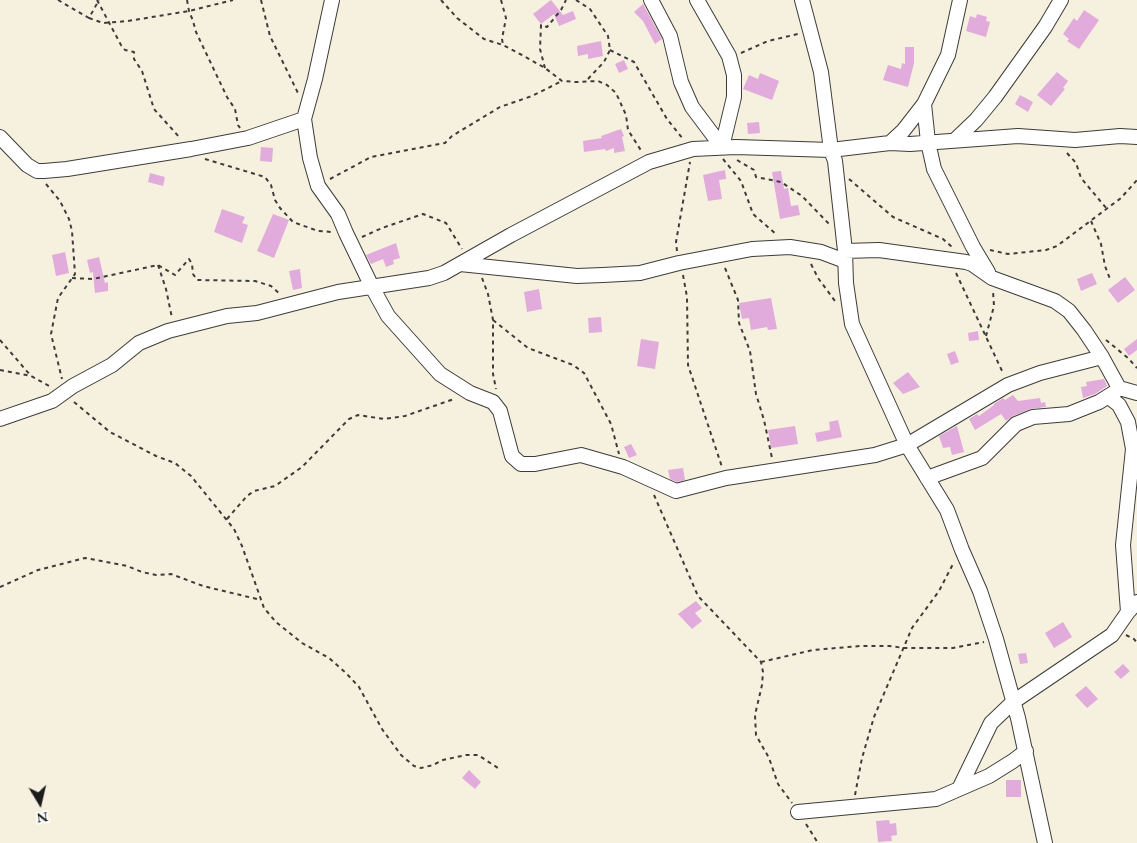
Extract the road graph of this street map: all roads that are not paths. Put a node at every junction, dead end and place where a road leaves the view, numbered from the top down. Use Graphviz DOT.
graph roads {
  1 [pos="332,0"];
  2 [pos="651,0"];
  3 [pos="697,0"];
  4 [pos="802,0"];
  5 [pos="960,0"];
  6 [pos="1061,0"];
  7 [pos="924,104"];
  8 [pos="305,115"];
  9 [pos="0,137"];
  10 [pos="1137,137"];
  11 [pos="956,139"];
  12 [pos="928,142"];
  13 [pos="890,143"];
  14 [pos="720,147"];
  15 [pos="831,150"];
  16 [pos="845,256"];
  17 [pos="468,263"];
  18 [pos="991,278"];
  19 [pos="372,287"];
  20 [pos="1102,357"];
  21 [pos="1114,392"];
  22 [pos="1137,393"];
  23 [pos="0,419"];
  24 [pos="907,445"];
  25 [pos="927,478"];
  26 [pos="1132,607"];
  27 [pos="1013,702"];
  28 [pos="1026,750"];
  29 [pos="959,789"];
  30 [pos="798,812"];
  31 [pos="1046,843"];
  1 -- 8 [label="street"];
  2 -- 14 [label="street"];
  3 -- 14 [label="street"];
  4 -- 15 [label="street"];
  5 -- 7 [label="street"];
  6 -- 11 [label="street"];
  7 -- 12 [label="street"];
  7 -- 13 [label="street"];
  8 -- 9 [label="street"];
  8 -- 19 [label="street"];
  10 -- 11 [label="street"];
  11 -- 12 [label="street"];
  12 -- 13 [label="street"];
  12 -- 18 [label="street"];
  13 -- 15 [label="street"];
  14 -- 15 [label="street"];
  14 -- 17 [label="street"];
  15 -- 16 [label="street"];
  16 -- 17 [label="street"];
  16 -- 18 [label="street"];
  16 -- 24 [label="street"];
  17 -- 19 [label="street"];
  18 -- 20 [label="street"];
  19 -- 23 [label="street"];
  19 -- 24 [label="street"];
  20 -- 21 [label="street"];
  20 -- 24 [label="street"];
  21 -- 22 [label="street"];
  21 -- 25 [label="street"];
  21 -- 26 [label="street"];
  24 -- 25 [label="street"];
  25 -- 27 [label="street"];
  26 -- 27 [label="street"];
  27 -- 28 [label="street"];
  27 -- 29 [label="street"];
  28 -- 29 [label="street"];
  28 -- 31 [label="street"];
  29 -- 30 [label="street"];
}
